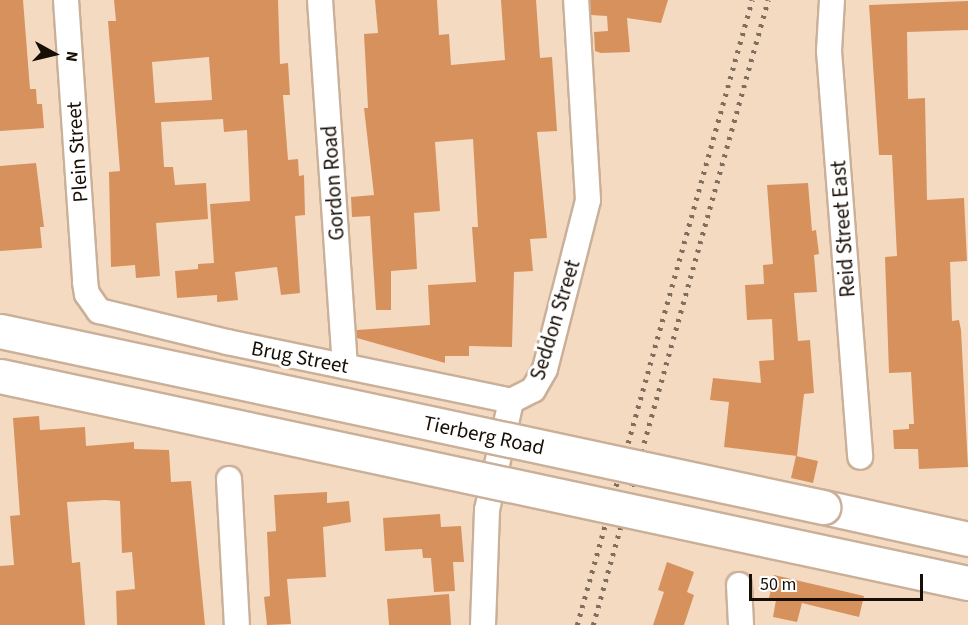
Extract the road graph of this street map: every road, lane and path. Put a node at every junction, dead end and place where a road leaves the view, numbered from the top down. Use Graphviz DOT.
graph roads {
  1 [pos="66,0"];
  2 [pos="320,0"];
  3 [pos="576,0"];
  4 [pos="832,0"];
  5 [pos="92,303"];
  6 [pos="0,331"];
  7 [pos="345,366"];
  8 [pos="0,376"];
  9 [pos="511,401"];
  10 [pos="860,457"];
  11 [pos="229,479"];
  12 [pos="968,539"];
  13 [pos="968,583"];
  14 [pos="739,585"];
  15 [pos="237,625"];
  16 [pos="483,625"];
  17 [pos="741,625"];
  1 -- 5 [label="street, Plein Street"];
  2 -- 7 [label="street, Gordon Road"];
  3 -- 9 [label="street, Seddon Street"];
  4 -- 10 [label="street, Reid Street East"];
  5 -- 7 [label="street, Brug Street"];
  6 -- 12 [label="main road, Tierberg Road, bridge"];
  7 -- 9 [label="street, Brug Street"];
  8 -- 13 [label="main road, Tierberg Road, bridge"];
  9 -- 16 [label="street, Seddon Street"];
  11 -- 15 [label="street"];
  14 -- 17 [label="street"];
}
